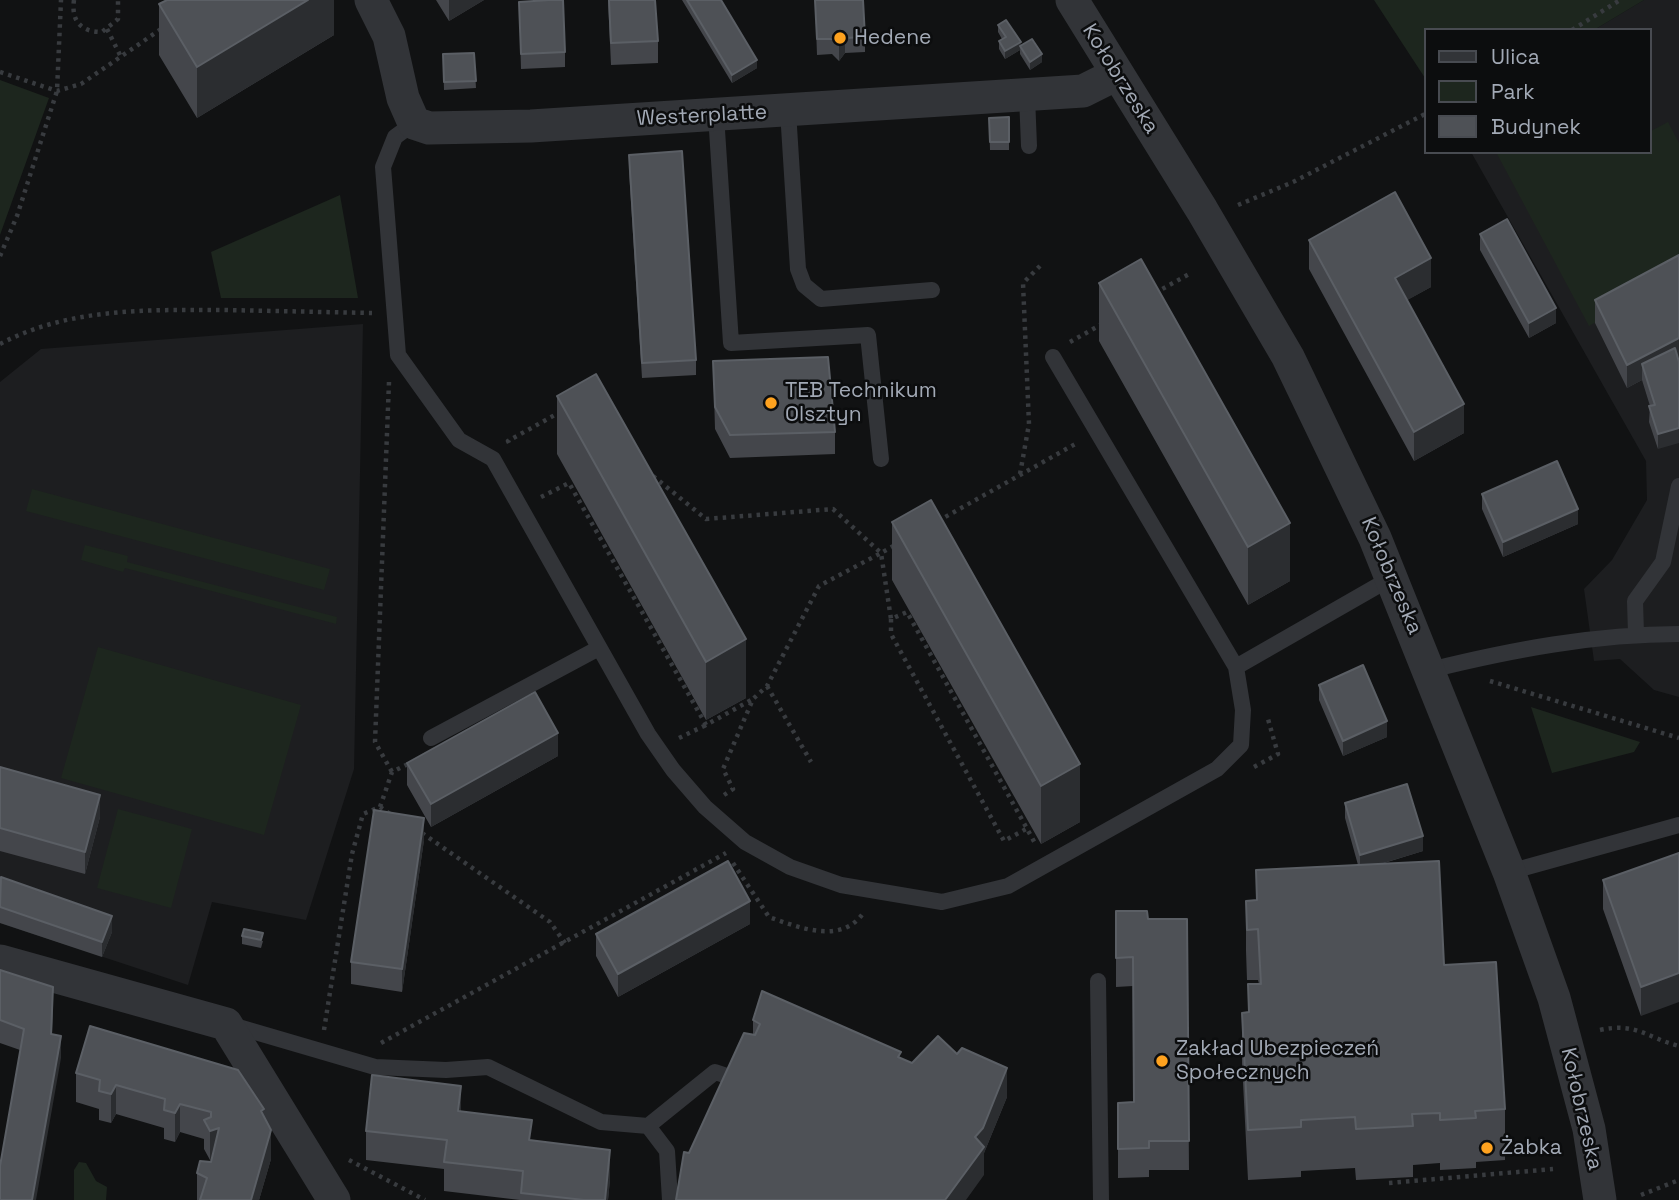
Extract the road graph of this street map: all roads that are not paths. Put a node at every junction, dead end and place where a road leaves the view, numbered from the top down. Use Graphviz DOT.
graph roads {
  1 [pos="371,0"];
  2 [pos="1072,0"];
  3 [pos="1117,74"];
  4 [pos="1027,96"];
  5 [pos="788,111"];
  6 [pos="716,115"];
  7 [pos="414,123"];
  8 [pos="1029,146"];
  9 [pos="932,290"];
  10 [pos="1059,351"];
  11 [pos="881,459"];
  12 [pos="1679,486"];
  13 [pos="1393,577"];
  14 [pos="1636,634"];
  15 [pos="1679,634"];
  16 [pos="599,648"];
  17 [pos="1236,667"];
  18 [pos="1430,670"];
  19 [pos="431,738"];
  20 [pos="1679,825"];
  21 [pos="1509,872"];
  22 [pos="0,961"];
  23 [pos="1098,981"];
  24 [pos="226,1024"];
  25 [pos="736,1079"];
  26 [pos="648,1126"];
  27 [pos="334,1200"];
  28 [pos="670,1200"];
  29 [pos="1101,1200"];
  30 [pos="1600,1200"];
  1 -- 7 [label="street"];
  2 -- 3 [label="street, Kołobrzeska"];
  3 -- 4 [label="street, Westerplatte"];
  3 -- 13 [label="street, Kołobrzeska"];
  4 -- 5 [label="street, Westerplatte"];
  4 -- 8 [label="lane"];
  5 -- 6 [label="street, Westerplatte"];
  5 -- 9 [label="lane"];
  6 -- 7 [label="street, Westerplatte"];
  6 -- 11 [label="lane"];
  7 -- 16 [label="lane"];
  10 -- 17 [label="lane"];
  12 -- 14 [label="lane"];
  13 -- 17 [label="lane"];
  13 -- 18 [label="street, Kołobrzeska"];
  14 -- 15 [label="lane"];
  14 -- 18 [label="lane"];
  16 -- 17 [label="lane"];
  16 -- 19 [label="lane"];
  18 -- 21 [label="street, Kołobrzeska"];
  20 -- 21 [label="lane"];
  21 -- 30 [label="street, Kołobrzeska"];
  22 -- 24 [label="street"];
  23 -- 29 [label="lane"];
  24 -- 26 [label="lane"];
  24 -- 27 [label="street"];
  25 -- 26 [label="lane"];
  26 -- 28 [label="lane"];
}
